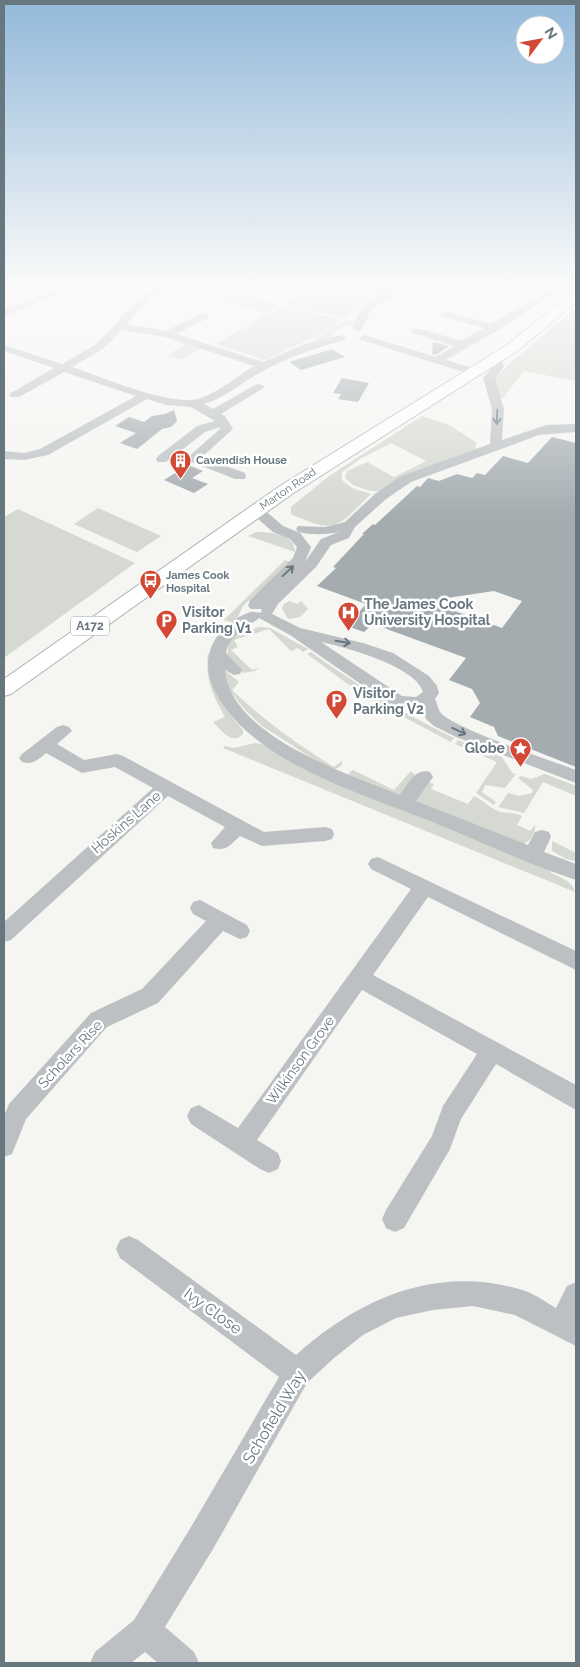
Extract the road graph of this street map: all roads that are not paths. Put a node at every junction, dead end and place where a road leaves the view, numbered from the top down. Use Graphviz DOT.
graph roads {
  1 [pos="59,365"];
  2 [pos="70,365"];
  3 [pos="261,365"];
  4 [pos="267,365"];
  5 [pos="452,365"];
  6 [pos="485,365"];
  7 [pos="498,365"];
  8 [pos="264,366"];
  9 [pos="66,367"];
  10 [pos="474,372"];
  11 [pos="260,387"];
  12 [pos="15,395"];
  13 [pos="146,395"];
  14 [pos="193,403"];
  15 [pos="218,418"];
  16 [pos="576,428"];
  17 [pos="496,446"];
  18 [pos="4,455"];
  19 [pos="162,460"];
  20 [pos="240,476"];
  21 [pos="256,510"];
  22 [pos="350,525"];
  23 [pos="233,527"];
  24 [pos="278,528"];
  25 [pos="303,529"];
  26 [pos="318,554"];
  27 [pos="261,612"];
  28 [pos="295,632"];
  29 [pos="218,653"];
  30 [pos="234,670"];
  31 [pos="4,688"];
  32 [pos="427,699"];
  33 [pos="63,731"];
  34 [pos="45,745"];
  35 [pos="28,758"];
  36 [pos="424,777"];
  37 [pos="576,777"];
  38 [pos="166,787"];
  39 [pos="403,804"];
  40 [pos="237,826"];
  41 [pos="325,834"];
  42 [pos="542,836"];
  43 [pos="220,843"];
  44 [pos="533,855"];
  45 [pos="378,864"];
  46 [pos="576,872"];
  47 [pos="424,887"];
  48 [pos="200,908"];
  49 [pos="220,920"];
  50 [pos="240,931"];
  51 [pos="4,934"];
  52 [pos="576,961"];
  53 [pos="359,978"];
  54 [pos="492,1050"];
  55 [pos="576,1099"];
  56 [pos="199,1116"];
  57 [pos="242,1142"];
  58 [pos="4,1146"];
  59 [pos="269,1161"];
  60 [pos="394,1219"];
  61 [pos="128,1249"];
  62 [pos="576,1295"];
  63 [pos="569,1329"];
  64 [pos="297,1372"];
  65 [pos="145,1631"];
  66 [pos="106,1663"];
  67 [pos="183,1663"];
  1 -- 9 [label="street"];
  2 -- 9 [label="street"];
  3 -- 8 [label="street"];
  4 -- 8 [label="street"];
  5 -- 10 [label="street"];
  6 -- 10 [label="main road, Marton Road / A172"];
  7 -- 17 [label="street, one-way"];
  8 -- 14 [label="street"];
  9 -- 12 [label="street"];
  9 -- 13 [label="street"];
  10 -- 21 [label="main road, Marton Road / A172"];
  11 -- 15 [label="street"];
  13 -- 14 [label="street"];
  13 -- 18 [label="street"];
  14 -- 15 [label="street"];
  15 -- 19 [label="street"];
  15 -- 20 [label="street"];
  16 -- 17 [label="street"];
  17 -- 22 [label="street"];
  21 -- 23 [label="main road, Marton Road / A172"];
  21 -- 24 [label="street"];
  21 -- 25 [label="street"];
  22 -- 25 [label="street"];
  22 -- 26 [label="street"];
  23 -- 24 [label="street"];
  23 -- 31 [label="main road, Marton Road / A172"];
  27 -- 24 [label="street, one-way"];
  25 -- 26 [label="street"];
  26 -- 27 [label="street"];
  27 -- 28 [label="street"];
  27 -- 29 [label="street"];
  28 -- 32 [label="street"];
  28 -- 32 [label="street, one-way"];
  29 -- 30 [label="street"];
  29 -- 39 [label="street"];
  32 -- 37 [label="street, one-way"];
  33 -- 34 [label="street"];
  34 -- 35 [label="street"];
  34 -- 38 [label="street"];
  36 -- 39 [label="street"];
  38 -- 40 [label="street, Hoskins Lane"];
  38 -- 51 [label="street, Hoskins Lane"];
  39 -- 44 [label="street"];
  40 -- 41 [label="street, Hoskins Lane"];
  40 -- 43 [label="street"];
  42 -- 44 [label="street"];
  44 -- 46 [label="street"];
  45 -- 47 [label="street"];
  47 -- 52 [label="street"];
  47 -- 53 [label="street, Wilkinson Grove"];
  48 -- 49 [label="street"];
  49 -- 50 [label="street"];
  49 -- 58 [label="street, Scholars Rise"];
  53 -- 54 [label="street"];
  53 -- 57 [label="street, Wilkinson Grove"];
  54 -- 55 [label="street"];
  54 -- 60 [label="street"];
  56 -- 57 [label="street"];
  57 -- 59 [label="street"];
  61 -- 64 [label="street, Ivy Close"];
  62 -- 63 [label="street"];
  63 -- 64 [label="street, Schofield Way"];
  64 -- 65 [label="street, Schofield Way"];
  65 -- 66 [label="street, Schofield Way"];
  65 -- 67 [label="street"];
}
